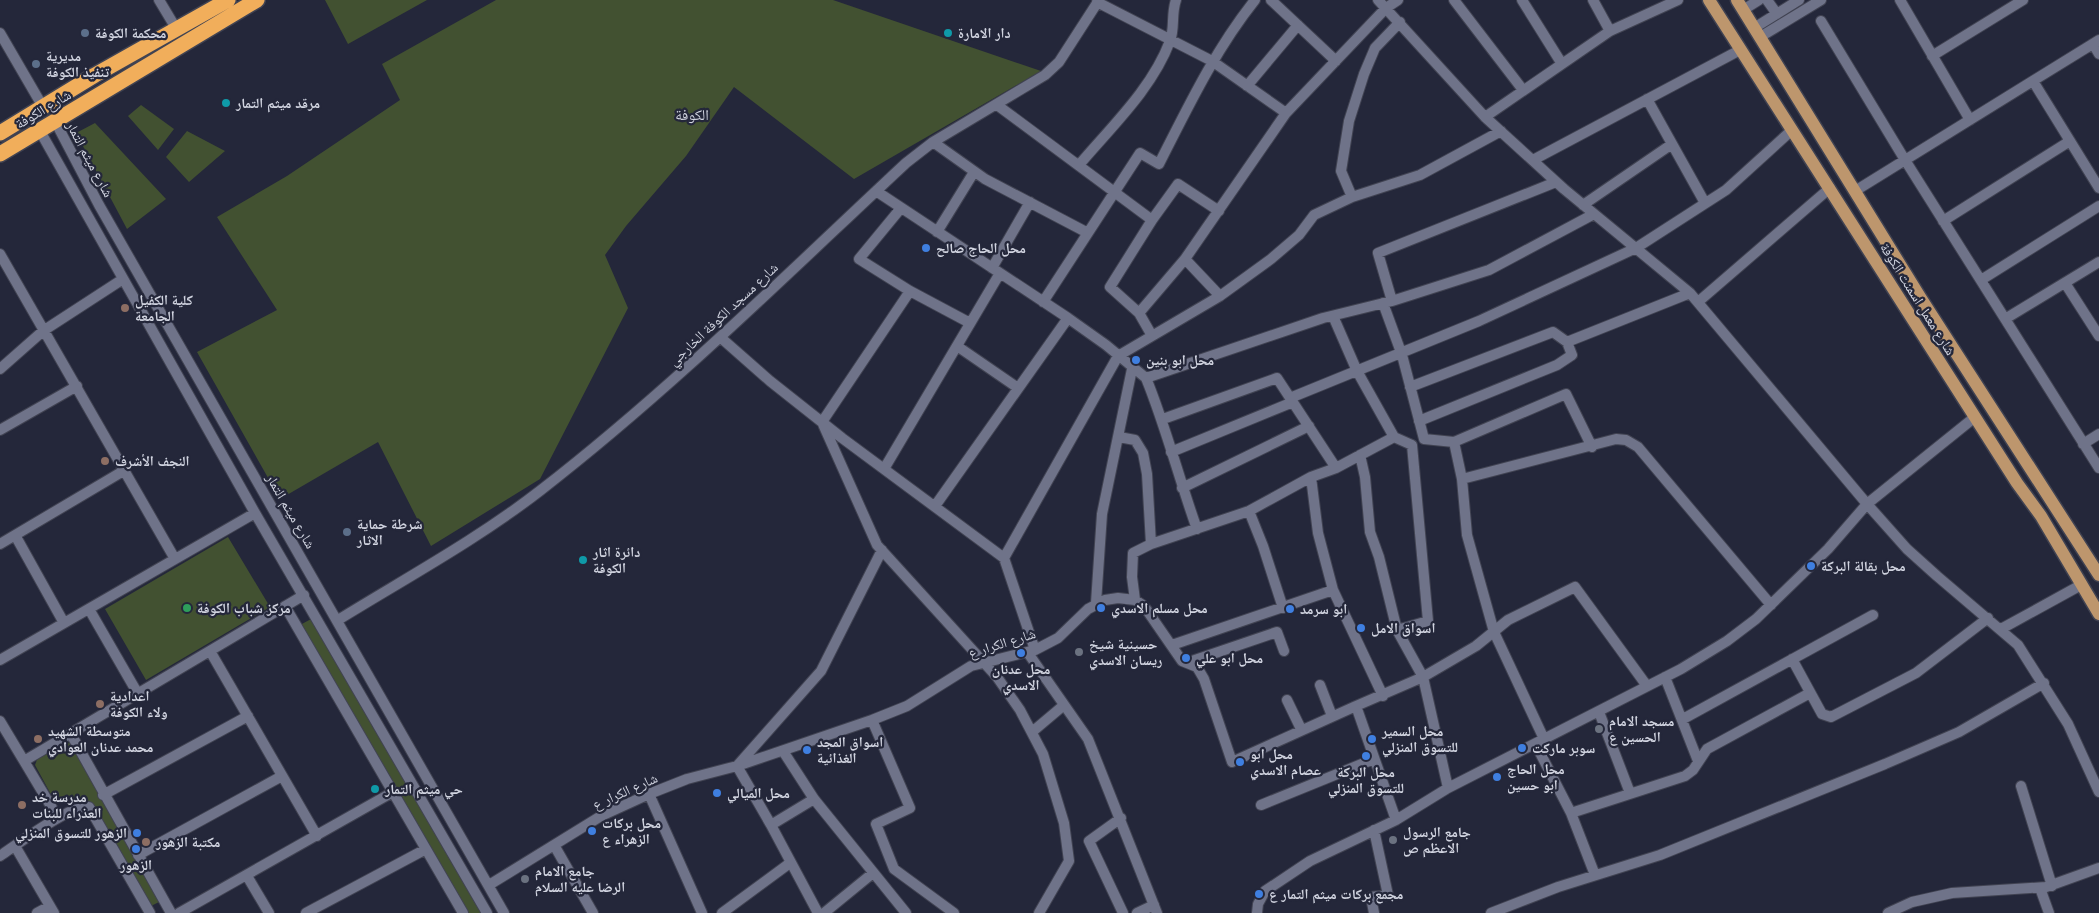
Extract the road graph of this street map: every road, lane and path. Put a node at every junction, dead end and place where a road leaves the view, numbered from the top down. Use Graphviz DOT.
graph roads {
  1 [pos="159,0"];
  2 [pos="228,0"];
  3 [pos="258,0"];
  4 [pos="1176,0"];
  5 [pos="1255,0"];
  6 [pos="1271,0"];
  7 [pos="1378,0"];
  8 [pos="1398,0"];
  9 [pos="1454,0"];
  10 [pos="1522,0"];
  11 [pos="1593,0"];
  12 [pos="1678,0"];
  13 [pos="1709,0"];
  14 [pos="1759,0"];
  15 [pos="1767,0"];
  16 [pos="1798,0"];
  17 [pos="1821,0"];
  18 [pos="1900,0"];
  19 [pos="2023,0"];
  20 [pos="1098,1"];
  21 [pos="1740,5"];
  22 [pos="1386,8"];
  23 [pos="1776,14"];
  24 [pos="1821,21"];
  25 [pos="1400,22"];
  26 [pos="1298,25"];
  27 [pos="177,30"];
  28 [pos="1610,31"];
  29 [pos="1757,32"];
  30 [pos="0,33"];
  31 [pos="1171,40"];
  32 [pos="2096,42"];
  33 [pos="1768,49"];
  34 [pos="1740,50"];
  35 [pos="2099,54"];
  36 [pos="130,56"];
  37 [pos="1932,56"];
  38 [pos="1212,61"];
  39 [pos="1336,61"];
  40 [pos="1748,63"];
  41 [pos="1562,64"];
  42 [pos="139,73"];
  43 [pos="95,76"];
  44 [pos="2033,81"];
  45 [pos="1789,83"];
  46 [pos="1247,86"];
  47 [pos="1523,90"];
  48 [pos="102,92"];
  49 [pos="1769,95"];
  50 [pos="1647,99"];
  51 [pos="997,105"];
  52 [pos="43,107"];
  53 [pos="1286,114"];
  54 [pos="1486,117"];
  55 [pos="1970,120"];
  56 [pos="54,122"];
  57 [pos="1792,130"];
  58 [pos="40,131"];
  59 [pos="1501,131"];
  60 [pos="0,133"];
  61 [pos="2070,141"];
  62 [pos="933,142"];
  63 [pos="1672,144"];
  64 [pos="0,154"];
  65 [pos="1533,160"];
  66 [pos="1905,160"];
  67 [pos="1079,165"];
  68 [pos="974,172"];
  69 [pos="1556,182"];
  70 [pos="1830,188"];
  71 [pos="2099,188"];
  72 [pos="876,191"];
  73 [pos="1115,191"];
  74 [pos="1855,191"];
  75 [pos="1352,198"];
  76 [pos="1030,202"];
  77 [pos="1705,203"];
  78 [pos="1583,205"];
  79 [pos="2099,206"];
  80 [pos="901,208"];
  81 [pos="1219,210"];
  82 [pos="1594,214"];
  83 [pos="1152,220"];
  84 [pos="1943,221"];
  85 [pos="937,232"];
  86 [pos="1088,233"];
  87 [pos="1636,248"];
  88 [pos="0,254"];
  89 [pos="1186,259"];
  90 [pos="2099,262"];
  91 [pos="996,271"];
  92 [pos="123,278"];
  93 [pos="1981,280"];
  94 [pos="2065,283"];
  95 [pos="910,291"];
  96 [pos="1690,293"];
  97 [pos="1220,296"];
  98 [pos="1043,302"];
  99 [pos="1388,302"];
  100 [pos="1698,302"];
  101 [pos="1140,313"];
  102 [pos="1333,316"];
  103 [pos="1068,318"];
  104 [pos="2005,319"];
  105 [pos="970,323"];
  106 [pos="43,331"];
  107 [pos="1151,334"];
  108 [pos="2099,336"];
  109 [pos="720,337"];
  110 [pos="1567,342"];
  111 [pos="957,346"];
  112 [pos="1402,354"];
  113 [pos="1118,356"];
  114 [pos="0,369"];
  115 [pos="1132,369"];
  116 [pos="194,370"];
  117 [pos="1357,371"];
  118 [pos="179,378"];
  119 [pos="1146,378"];
  120 [pos="77,386"];
  121 [pos="1410,387"];
  122 [pos="1018,388"];
  123 [pos="1292,400"];
  124 [pos="1975,417"];
  125 [pos="1163,419"];
  126 [pos="822,422"];
  127 [pos="1419,422"];
  128 [pos="1309,426"];
  129 [pos="0,430"];
  130 [pos="2099,434"];
  131 [pos="1118,437"];
  132 [pos="1394,437"];
  133 [pos="1424,439"];
  134 [pos="1454,442"];
  135 [pos="2083,444"];
  136 [pos="1412,445"];
  137 [pos="1592,447"];
  138 [pos="1171,452"];
  139 [pos="1360,455"];
  140 [pos="1336,468"];
  141 [pos="2099,468"];
  142 [pos="884,469"];
  143 [pos="125,470"];
  144 [pos="1310,477"];
  145 [pos="1462,479"];
  146 [pos="1182,488"];
  147 [pos="1867,504"];
  148 [pos="935,506"];
  149 [pos="1249,511"];
  150 [pos="255,513"];
  151 [pos="1197,529"];
  152 [pos="15,535"];
  153 [pos="0,544"];
  154 [pos="1151,544"];
  155 [pos="882,550"];
  156 [pos="1004,558"];
  157 [pos="176,559"];
  158 [pos="2099,575"];
  159 [pos="2080,585"];
  160 [pos="1333,590"];
  161 [pos="304,595"];
  162 [pos="1135,600"];
  163 [pos="1096,603"];
  164 [pos="1772,605"];
  165 [pos="285,606"];
  166 [pos="2097,607"];
  167 [pos="1283,608"];
  168 [pos="89,609"];
  169 [pos="1874,615"];
  170 [pos="1988,618"];
  171 [pos="338,620"];
  172 [pos="64,624"];
  173 [pos="2001,629"];
  174 [pos="1397,630"];
  175 [pos="1494,632"];
  176 [pos="1172,645"];
  177 [pos="210,651"];
  178 [pos="1032,651"];
  179 [pos="1284,651"];
  180 [pos="0,660"];
  181 [pos="1792,660"];
  182 [pos="982,662"];
  183 [pos="1189,662"];
  184 [pos="1424,677"];
  185 [pos="1665,677"];
  186 [pos="2044,683"];
  187 [pos="1320,685"];
  188 [pos="1646,686"];
  189 [pos="1810,693"];
  190 [pos="138,694"];
  191 [pos="1383,696"];
  192 [pos="1287,700"];
  193 [pos="1064,705"];
  194 [pos="1356,706"];
  195 [pos="1599,712"];
  196 [pos="248,716"];
  197 [pos="1332,716"];
  198 [pos="1683,719"];
  199 [pos="872,720"];
  200 [pos="0,721"];
  201 [pos="1302,729"];
  202 [pos="1032,732"];
  203 [pos="71,734"];
  204 [pos="1540,743"];
  205 [pos="783,751"];
  206 [pos="1374,758"];
  207 [pos="1698,760"];
  208 [pos="24,761"];
  209 [pos="737,766"];
  210 [pos="282,776"];
  211 [pos="2021,786"];
  212 [pos="1448,788"];
  213 [pos="393,792"];
  214 [pos="2099,792"];
  215 [pos="1630,793"];
  216 [pos="649,794"];
  217 [pos="103,795"];
  218 [pos="814,799"];
  219 [pos="1261,805"];
  220 [pos="1571,813"];
  221 [pos="58,818"];
  222 [pos="1121,818"];
  223 [pos="1396,820"];
  224 [pos="771,825"];
  225 [pos="1374,830"];
  226 [pos="316,836"];
  227 [pos="554,845"];
  228 [pos="15,846"];
  229 [pos="426,848"];
  230 [pos="0,856"];
  231 [pos="138,856"];
  232 [pos="790,863"];
  233 [pos="2099,868"];
  234 [pos="873,873"];
  235 [pos="1595,875"];
  236 [pos="247,876"];
  237 [pos="489,885"];
  238 [pos="2052,886"];
  239 [pos="2040,888"];
  240 [pos="168,908"];
  241 [pos="52,909"];
  242 [pos="1156,909"];
  243 [pos="37,913"];
  244 [pos="150,913"];
  245 [pos="179,913"];
  246 [pos="269,913"];
  247 [pos="306,913"];
  248 [pos="463,913"];
  249 [pos="487,913"];
  250 [pos="504,913"];
  251 [pos="593,913"];
  252 [pos="702,913"];
  253 [pos="722,913"];
  254 [pos="818,913"];
  255 [pos="824,913"];
  256 [pos="906,913"];
  257 [pos="954,913"];
  258 [pos="1039,913"];
  259 [pos="1123,913"];
  260 [pos="1137,913"];
  261 [pos="1258,913"];
  262 [pos="1374,913"];
  263 [pos="1491,913"];
  264 [pos="1888,913"];
  265 [pos="2049,913"];
  1 -- 27 [label="street"];
  2 -- 27 [label="highway, شارع الكوفة"];
  3 -- 42 [label="highway, شارع الكوفة"];
  4 -- 31 [label="street"];
  5 -- 38 [label="street"];
  6 -- 26 [label="street"];
  7 -- 22 [label="street"];
  8 -- 22 [label="street"];
  9 -- 47 [label="street"];
  10 -- 41 [label="street"];
  11 -- 28 [label="street"];
  12 -- 28 [label="street"];
  13 -- 34 [label="main road, شارع معمل اسمنت الكوفة"];
  14 -- 21 [label="street"];
  15 -- 23 [label="street"];
  16 -- 23 [label="street"];
  17 -- 29 [label="street"];
  18 -- 37 [label="street"];
  19 -- 37 [label="street"];
  20 -- 31 [label="street"];
  20 -- 51 [label="street, شارع مسجد الكوفة الخارجي"];
  21 -- 29 [label="main road, شارع معمل اسمنت الكوفة"];
  22 -- 25 [label="street"];
  22 -- 39 [label="street"];
  23 -- 29 [label="street"];
  24 -- 66 [label="street"];
  25 -- 54 [label="street"];
  25 -- 75 [label="street"];
  26 -- 39 [label="street"];
  26 -- 46 [label="street"];
  27 -- 36 [label="highway, شارع الكوفة"];
  28 -- 41 [label="street"];
  29 -- 33 [label="main road, شارع معمل اسمنت الكوفة"];
  30 -- 52 [label="street"];
  31 -- 38 [label="street"];
  31 -- 67 [label="street"];
  32 -- 35 [label="street"];
  32 -- 44 [label="street"];
  33 -- 40 [label="main road"];
  33 -- 45 [label="main road, شارع معمل اسمنت الكوفة"];
  34 -- 40 [label="main road, شارع معمل اسمنت الكوفة"];
  34 -- 50 [label="street"];
  36 -- 42 [label="highway"];
  36 -- 43 [label="highway, شارع الكوفة"];
  37 -- 55 [label="street"];
  38 -- 46 [label="street"];
  38 -- 73 [label="street"];
  39 -- 53 [label="street"];
  40 -- 49 [label="main road, شارع معمل اسمنت الكوفة"];
  41 -- 47 [label="street"];
  42 -- 48 [label="highway, شارع الكوفة"];
  43 -- 48 [label="highway"];
  43 -- 52 [label="highway, شارع الكوفة"];
  44 -- 55 [label="street"];
  44 -- 61 [label="street"];
  45 -- 49 [label="main road"];
  45 -- 74 [label="main road, شارع معمل اسمنت الكوفة"];
  46 -- 53 [label="street"];
  47 -- 54 [label="street"];
  48 -- 56 [label="highway, شارع الكوفة"];
  49 -- 57 [label="main road, شارع معمل اسمنت الكوفة"];
  50 -- 63 [label="street"];
  50 -- 65 [label="street"];
  51 -- 62 [label="street, شارع مسجد الكوفة الخارجي"];
  51 -- 67 [label="street"];
  52 -- 60 [label="highway, شارع الكوفة"];
  53 -- 81 [label="street"];
  54 -- 59 [label="street"];
  55 -- 66 [label="street"];
  56 -- 58 [label="highway, شارع الكوفة"];
  56 -- 116 [label="street, شارع ميثم التمار"];
  57 -- 70 [label="main road, شارع معمل اسمنت الكوفة"];
  57 -- 77 [label="street"];
  58 -- 64 [label="highway, شارع الكوفة"];
  58 -- 92 [label="street, شارع ميثم التمار"];
  59 -- 65 [label="street"];
  59 -- 75 [label="street"];
  61 -- 71 [label="street"];
  61 -- 84 [label="street"];
  62 -- 68 [label="street"];
  62 -- 72 [label="street, شارع مسجد الكوفة الخارجي"];
  63 -- 77 [label="street"];
  63 -- 78 [label="street"];
  65 -- 69 [label="street"];
  66 -- 74 [label="street"];
  66 -- 84 [label="street"];
  67 -- 73 [label="street"];
  68 -- 76 [label="street"];
  68 -- 85 [label="street"];
  69 -- 78 [label="street"];
  69 -- 99 [label="street"];
  70 -- 100 [label="street"];
  70 -- 124 [label="main road, شارع معمل اسمنت الكوفة"];
  72 -- 80 [label="street"];
  72 -- 109 [label="street, شارع مسجد الكوفة الخارجي"];
  73 -- 83 [label="street"];
  73 -- 86 [label="street"];
  74 -- 158 [label="main road, شارع معمل اسمنت الكوفة"];
  75 -- 97 [label="street"];
  76 -- 86 [label="street"];
  76 -- 91 [label="street"];
  77 -- 87 [label="street"];
  78 -- 82 [label="street"];
  79 -- 93 [label="street"];
  80 -- 85 [label="street"];
  80 -- 95 [label="street"];
  81 -- 83 [label="street"];
  81 -- 89 [label="street"];
  82 -- 87 [label="street"];
  82 -- 99 [label="street"];
  83 -- 101 [label="street"];
  84 -- 93 [label="street"];
  85 -- 91 [label="street"];
  86 -- 98 [label="street"];
  87 -- 96 [label="street"];
  87 -- 112 [label="street"];
  88 -- 106 [label="street"];
  89 -- 97 [label="street"];
  89 -- 101 [label="street"];
  90 -- 94 [label="street"];
  91 -- 98 [label="street"];
  91 -- 105 [label="street"];
  92 -- 106 [label="street"];
  92 -- 118 [label="street, شارع ميثم التمار"];
  93 -- 104 [label="street"];
  94 -- 104 [label="street"];
  94 -- 108 [label="street"];
  95 -- 105 [label="street"];
  95 -- 126 [label="street"];
  96 -- 100 [label="street"];
  96 -- 110 [label="street"];
  97 -- 107 [label="street"];
  98 -- 103 [label="street"];
  99 -- 102 [label="street"];
  99 -- 112 [label="street"];
  100 -- 147 [label="street"];
  101 -- 107 [label="street"];
  102 -- 117 [label="street"];
  102 -- 119 [label="street"];
  103 -- 113 [label="street"];
  103 -- 122 [label="street"];
  104 -- 135 [label="street"];
  105 -- 111 [label="street"];
  106 -- 114 [label="street"];
  106 -- 120 [label="street"];
  107 -- 113 [label="street"];
  109 -- 126 [label="street"];
  109 -- 171 [label="street, شارع مسجد الكوفة الخارجي"];
  110 -- 121 [label="street"];
  110 -- 127 [label="street"];
  111 -- 122 [label="street"];
  111 -- 142 [label="street"];
  112 -- 117 [label="street"];
  112 -- 121 [label="street"];
  113 -- 115 [label="street"];
  113 -- 156 [label="street"];
  115 -- 119 [label="street"];
  115 -- 131 [label="street"];
  116 -- 118 [label="street"];
  116 -- 171 [label="street, شارع ميثم التمار"];
  117 -- 123 [label="street"];
  117 -- 132 [label="street"];
  118 -- 150 [label="street, شارع ميثم التمار"];
  119 -- 125 [label="street"];
  120 -- 129 [label="street"];
  120 -- 143 [label="street"];
  121 -- 127 [label="street"];
  122 -- 148 [label="street"];
  123 -- 125 [label="street"];
  123 -- 128 [label="street"];
  123 -- 138 [label="street"];
  124 -- 147 [label="street"];
  124 -- 159 [label="main road, شارع معمل اسمنت الكوفة"];
  125 -- 138 [label="street"];
  126 -- 142 [label="street"];
  126 -- 155 [label="street"];
  127 -- 133 [label="street"];
  128 -- 140 [label="street"];
  128 -- 146 [label="street"];
  130 -- 135 [label="street"];
  131 -- 154 [label="street"];
  131 -- 163 [label="street"];
  132 -- 136 [label="street"];
  132 -- 139 [label="street"];
  133 -- 134 [label="street"];
  133 -- 136 [label="street"];
  134 -- 137 [label="street"];
  134 -- 145 [label="street"];
  135 -- 141 [label="street"];
  136 -- 174 [label="street"];
  137 -- 145 [label="street"];
  137 -- 164 [label="street"];
  138 -- 146 [label="street"];
  139 -- 140 [label="street"];
  139 -- 174 [label="street"];
  140 -- 144 [label="street"];
  142 -- 148 [label="street"];
  143 -- 152 [label="street"];
  143 -- 157 [label="street"];
  144 -- 149 [label="street"];
  144 -- 160 [label="street"];
  145 -- 175 [label="street"];
  146 -- 151 [label="street"];
  147 -- 164 [label="street"];
  147 -- 170 [label="street"];
  148 -- 156 [label="street"];
  149 -- 151 [label="street"];
  149 -- 167 [label="street"];
  150 -- 157 [label="street"];
  150 -- 161 [label="street, شارع ميثم التمار"];
  151 -- 154 [label="street"];
  152 -- 153 [label="street"];
  152 -- 172 [label="street"];
  154 -- 162 [label="street"];
  155 -- 182 [label="street"];
  155 -- 209 [label="street"];
  156 -- 178 [label="street"];
  157 -- 168 [label="street"];
  159 -- 166 [label="main road, شارع معمل اسمنت الكوفة"];
  159 -- 173 [label="street"];
  160 -- 167 [label="street"];
  160 -- 191 [label="street"];
  161 -- 165 [label="street"];
  161 -- 249 [label="street, شارع ميثم التمار"];
  162 -- 163 [label="street"];
  162 -- 176 [label="street"];
  163 -- 178 [label="street, شارع الكرار ع"];
  164 -- 185 [label="street"];
  165 -- 177 [label="street"];
  165 -- 213 [label="street"];
  167 -- 176 [label="street"];
  168 -- 172 [label="street"];
  168 -- 190 [label="street"];
  169 -- 181 [label="street"];
  170 -- 173 [label="street"];
  170 -- 189 [label="street"];
  171 -- 237 [label="street, شارع ميثم التمار"];
  172 -- 180 [label="street"];
  173 -- 186 [label="street"];
  174 -- 184 [label="street"];
  175 -- 184 [label="street"];
  175 -- 188 [label="street"];
  175 -- 204 [label="street"];
  176 -- 183 [label="street"];
  177 -- 190 [label="street"];
  177 -- 196 [label="street"];
  178 -- 182 [label="street, شارع الكرار ع"];
  178 -- 193 [label="street"];
  179 -- 183 [label="street"];
  181 -- 189 [label="street"];
  181 -- 198 [label="street"];
  182 -- 199 [label="street, شارع الكرار ع"];
  182 -- 202 [label="street"];
  183 -- 201 [label="street"];
  184 -- 191 [label="street"];
  184 -- 212 [label="street"];
  185 -- 188 [label="street"];
  185 -- 198 [label="street"];
  186 -- 214 [label="street"];
  186 -- 235 [label="street"];
  187 -- 197 [label="street"];
  188 -- 195 [label="street"];
  189 -- 207 [label="street"];
  190 -- 203 [label="street"];
  191 -- 194 [label="street"];
  192 -- 201 [label="street"];
  193 -- 202 [label="street"];
  193 -- 222 [label="street"];
  194 -- 197 [label="street"];
  194 -- 206 [label="street"];
  195 -- 204 [label="street"];
  195 -- 215 [label="street"];
  196 -- 210 [label="street"];
  196 -- 217 [label="street"];
  197 -- 201 [label="street"];
  198 -- 207 [label="street"];
  199 -- 205 [label="street, شارع الكرار ع"];
  199 -- 257 [label="street"];
  200 -- 208 [label="street"];
  202 -- 258 [label="street"];
  203 -- 208 [label="street"];
  203 -- 217 [label="street"];
  204 -- 212 [label="street"];
  204 -- 220 [label="street"];
  205 -- 209 [label="street, شارع الكرار ع"];
  205 -- 218 [label="street"];
  206 -- 219 [label="street"];
  206 -- 223 [label="street"];
  207 -- 215 [label="street"];
  208 -- 221 [label="street"];
  209 -- 216 [label="street, شارع الكرار ع"];
  209 -- 224 [label="street"];
  210 -- 226 [label="street"];
  210 -- 231 [label="street"];
  211 -- 238 [label="street"];
  212 -- 223 [label="street"];
  213 -- 226 [label="street"];
  213 -- 229 [label="street"];
  215 -- 220 [label="street"];
  216 -- 227 [label="street, شارع الكرار ع"];
  216 -- 252 [label="street"];
  217 -- 231 [label="street"];
  218 -- 224 [label="street"];
  218 -- 234 [label="street"];
  220 -- 235 [label="street"];
  221 -- 228 [label="street"];
  221 -- 244 [label="street"];
  222 -- 242 [label="street"];
  222 -- 259 [label="street"];
  223 -- 225 [label="street"];
  224 -- 232 [label="street"];
  225 -- 261 [label="street"];
  225 -- 262 [label="street"];
  226 -- 236 [label="street"];
  227 -- 237 [label="street, شارع الكرار ع"];
  227 -- 251 [label="street"];
  228 -- 230 [label="street"];
  228 -- 241 [label="street"];
  229 -- 247 [label="street"];
  229 -- 248 [label="street"];
  231 -- 240 [label="street"];
  232 -- 253 [label="street"];
  232 -- 254 [label="street"];
  233 -- 238 [label="street"];
  234 -- 255 [label="street"];
  234 -- 256 [label="street"];
  235 -- 263 [label="street"];
  236 -- 245 [label="street"];
  236 -- 246 [label="street"];
  237 -- 250 [label="street, شارع ميثم التمار"];
  238 -- 239 [label="street"];
  239 -- 264 [label="street"];
  239 -- 265 [label="street"];
  240 -- 244 [label="street"];
  241 -- 243 [label="street"];
  242 -- 260 [label="street"];
}
